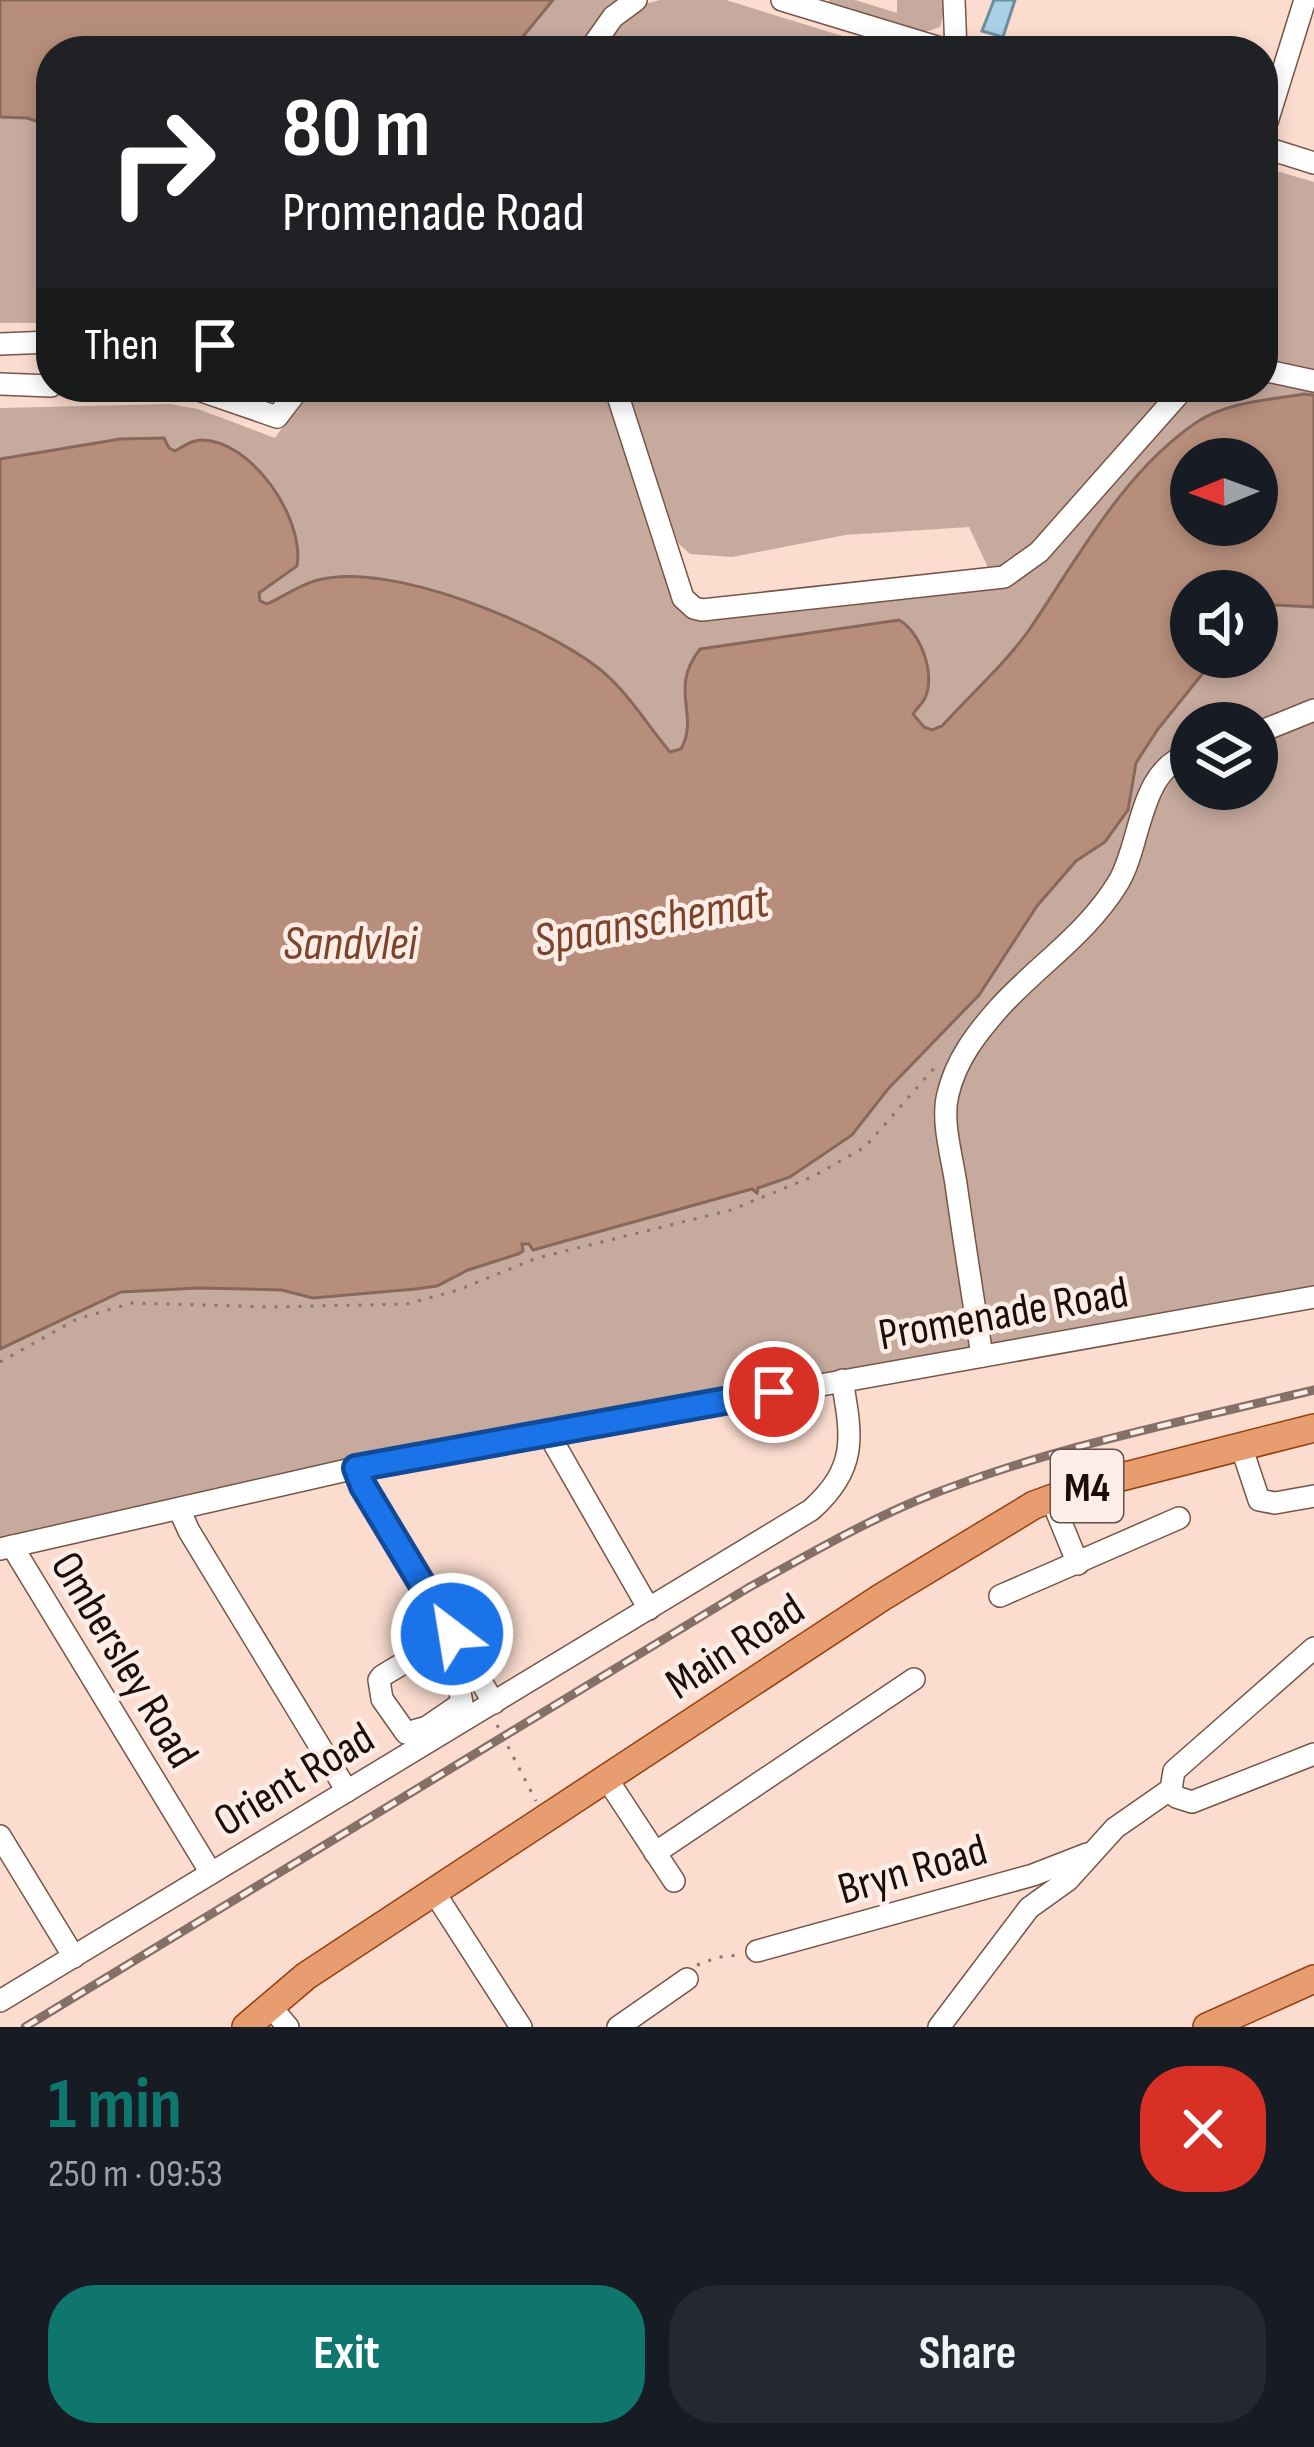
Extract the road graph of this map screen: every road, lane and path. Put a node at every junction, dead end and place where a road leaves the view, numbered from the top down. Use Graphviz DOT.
graph roads {
  1 [pos="636,0"];
  2 [pos="954,0"];
  3 [pos="1305,0"];
  4 [pos="795,2"];
  5 [pos="600,36"];
  6 [pos="905,36"];
  7 [pos="953,36"];
  8 [pos="1278,87"];
  9 [pos="1278,152"];
  10 [pos="1314,163"];
  11 [pos="36,343"];
  12 [pos="0,344"];
  13 [pos="1278,373"];
  14 [pos="1314,381"];
  15 [pos="0,384"];
  16 [pos="36,385"];
  17 [pos="234,402"];
  18 [pos="288,402"];
  19 [pos="620,402"];
  20 [pos="1172,402"];
  21 [pos="1314,710"];
  22 [pos="1278,725"];
  23 [pos="1170,767"];
  24 [pos="943,1059"];
  25 [pos="1314,1298"];
  26 [pos="982,1356"];
  27 [pos="0,1362"];
  28 [pos="842,1380"];
  29 [pos="1314,1428"];
  30 [pos="548,1432"];
  31 [pos="1240,1446"];
  32 [pos="356,1468"];
  33 [pos="1314,1496"];
  34 [pos="1052,1498"];
  35 [pos="179,1509"];
  36 [pos="1179,1518"];
  37 [pos="6,1548"];
  38 [pos="1078,1564"];
  39 [pos="1000,1596"];
  40 [pos="650,1609"];
  41 [pos="1314,1648"];
  42 [pos="914,1679"];
  43 [pos="491,1705"];
  44 [pos="1314,1754"];
  45 [pos="607,1779"];
  46 [pos="1171,1789"];
  47 [pos="346,1791"];
  48 [pos="536,1805"];
  49 [pos="0,1836"];
  50 [pos="655,1853"];
  51 [pos="1088,1854"];
  52 [pos="211,1873"];
  53 [pos="674,1881"];
  54 [pos="434,1892"];
  55 [pos="757,1951"];
  56 [pos="74,1958"];
  57 [pos="687,1979"];
  58 [pos="1314,1979"];
  59 [pos="0,2001"];
  60 [pos="279,2017"];
  61 [pos="246,2027"];
  62 [pos="521,2027"];
  63 [pos="618,2027"];
  64 [pos="939,2027"];
  65 [pos="1207,2027"];
  1 -- 5 [label="street"];
  2 -- 7 [label="street"];
  3 -- 8 [label="street"];
  4 -- 6 [label="street"];
  9 -- 10 [label="street"];
  11 -- 12 [label="street"];
  13 -- 14 [label="street"];
  15 -- 16 [label="street"];
  17 -- 18 [label="street"];
  19 -- 20 [label="street"];
  21 -- 22 [label="street"];
  23 -- 26 [label="street"];
  24 -- 27 [label="path"];
  25 -- 26 [label="street, Promenade Road"];
  26 -- 28 [label="street, Promenade Road"];
  28 -- 30 [label="street, Promenade Road"];
  28 -- 40 [label="street, Orient Road"];
  29 -- 31 [label="main road, Main Road / M4"];
  30 -- 32 [label="street, Promenade Road"];
  30 -- 40 [label="street"];
  31 -- 33 [label="street"];
  31 -- 34 [label="main road, Main Road / M4"];
  32 -- 35 [label="street, Promenade Road"];
  32 -- 43 [label="street"];
  34 -- 38 [label="street"];
  34 -- 45 [label="main road, Main Road / M4"];
  35 -- 37 [label="street, Promenade Road"];
  35 -- 47 [label="street"];
  36 -- 38 [label="street"];
  37 -- 52 [label="street, Ombersley Road"];
  38 -- 39 [label="street"];
  40 -- 43 [label="street, Orient Road"];
  41 -- 46 [label="street"];
  42 -- 50 [label="street"];
  43 -- 47 [label="street, Orient Road"];
  43 -- 48 [label="path"];
  44 -- 46 [label="street"];
  45 -- 50 [label="street"];
  45 -- 54 [label="main road, Main Road / M4"];
  46 -- 51 [label="street"];
  47 -- 52 [label="street, Orient Road"];
  49 -- 56 [label="street"];
  50 -- 53 [label="street"];
  51 -- 55 [label="street, Bryn Road"];
  51 -- 64 [label="street"];
  52 -- 56 [label="street, Orient Road"];
  54 -- 60 [label="main road, Main Road / M4"];
  54 -- 62 [label="street"];
  55 -- 57 [label="path"];
  56 -- 59 [label="street, Orient Road"];
  57 -- 63 [label="street"];
  58 -- 65 [label="main road"];
  60 -- 61 [label="main road, Main Road / M4"];
}
